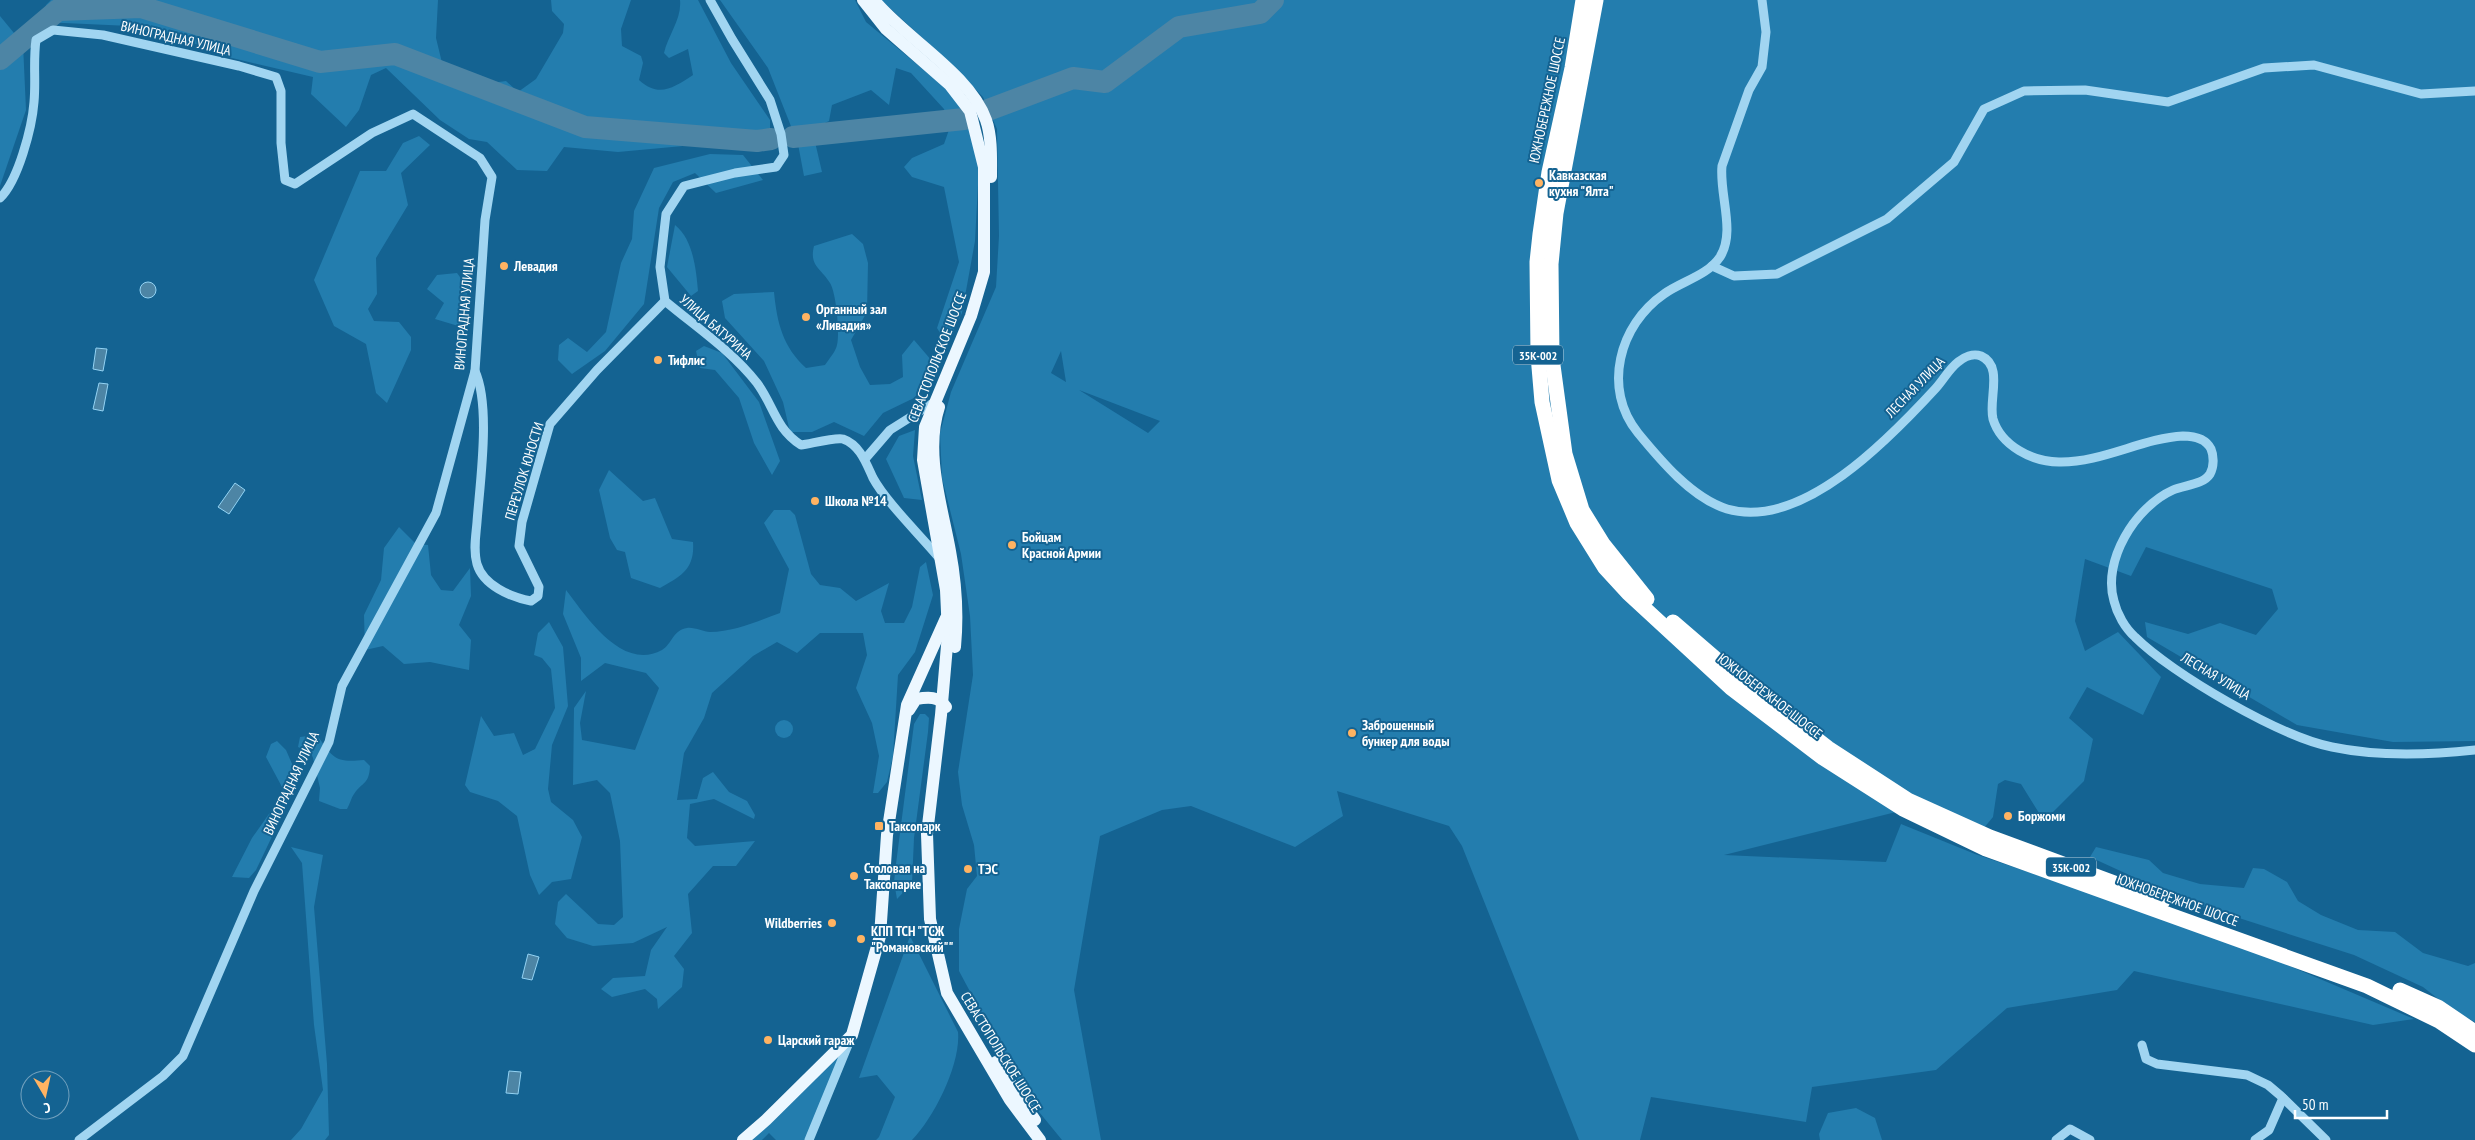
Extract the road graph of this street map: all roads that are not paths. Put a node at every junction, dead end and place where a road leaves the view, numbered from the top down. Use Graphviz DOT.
graph roads {
  1 [pos="710,0"];
  2 [pos="863,0"];
  3 [pos="874,0"];
  4 [pos="1583,0"];
  5 [pos="1596,0"];
  6 [pos="1762,0"];
  7 [pos="2475,91"];
  8 [pos="0,198"];
  9 [pos="1712,266"];
  10 [pos="665,301"];
  11 [pos="475,371"];
  12 [pos="937,403"];
  13 [pos="865,459"];
  14 [pos="941,560"];
  15 [pos="954,581"];
  16 [pos="952,616"];
  17 [pos="948,634"];
  18 [pos="943,701"];
  19 [pos="907,705"];
  20 [pos="944,715"];
  21 [pos="904,722"];
  22 [pos="2475,750"];
  23 [pos="1988,843"];
  24 [pos="852,1036"];
  25 [pos="2472,1038"];
  26 [pos="2142,1045"];
  27 [pos="2283,1098"];
  28 [pos="79,1140"];
  29 [pos="743,1140"];
  30 [pos="809,1140"];
  31 [pos="1040,1140"];
  32 [pos="1048,1140"];
  33 [pos="2056,1140"];
  34 [pos="2090,1140"];
  35 [pos="2254,1140"];
  36 [pos="2326,1140"];
  1 -- 10 [label="street, УЛИЦА БАТУРИНА"];
  2 -- 12 [label="main road, СЕВАСТОПОЛЬСКОЕ ШОССЕ"];
  3 -- 12 [label="main road"];
  4 -- 23 [label="highway, ЮЖНОБЕРЕЖНОЕ ШОССЕ / 35К-002"];
  5 -- 23 [label="highway, ЮЖНОБЕРЕЖНОЕ ШОССЕ / 35К-002"];
  6 -- 9 [label="street, ЛЕСНАЯ УЛИЦА"];
  7 -- 9 [label="street"];
  8 -- 11 [label="street, ВИНОГРАДНАЯ УЛИЦА"];
  9 -- 22 [label="street, ЛЕСНАЯ УЛИЦА"];
  10 -- 11 [label="street, ПЕРЕУЛОК ЮНОСТИ"];
  10 -- 13 [label="street, УЛИЦА БАТУРИНА"];
  11 -- 28 [label="street, ВИНОГРАДНАЯ УЛИЦА"];
  12 -- 13 [label="street"];
  12 -- 14 [label="main road, СЕВАСТОПОЛЬСКОЕ ШОССЕ"];
  12 -- 15 [label="main road"];
  13 -- 14 [label="street"];
  14 -- 15 [label="main road, СЕВАСТОПОЛЬСКОЕ ШОССЕ"];
  14 -- 16 [label="main road, СЕВАСТОПОЛЬСКОЕ ШОССЕ"];
  15 -- 16 [label="main road"];
  16 -- 17 [label="main road, СЕВАСТОПОЛЬСКОЕ ШОССЕ"];
  16 -- 19 [label="main road"];
  16 -- 20 [label="main road"];
  17 -- 18 [label="main road, СЕВАСТОПОЛЬСКОЕ ШОССЕ"];
  17 -- 19 [label="main road"];
  18 -- 20 [label="main road, СЕВАСТОПОЛЬСКОЕ ШОССЕ"];
  18 -- 21 [label="main road"];
  19 -- 21 [label="main road"];
  20 -- 21 [label="main road"];
  20 -- 31 [label="main road, СЕВАСТОПОЛЬСКОЕ ШОССЕ"];
  20 -- 32 [label="main road"];
  21 -- 24 [label="main road"];
  23 -- 25 [label="highway, ЮЖНОБЕРЕЖНОЕ ШОССЕ / 35К-002"];
  24 -- 29 [label="main road"];
  24 -- 30 [label="street"];
  26 -- 27 [label="street"];
  27 -- 35 [label="street"];
  27 -- 36 [label="street"];
  33 -- 34 [label="street"];
}
